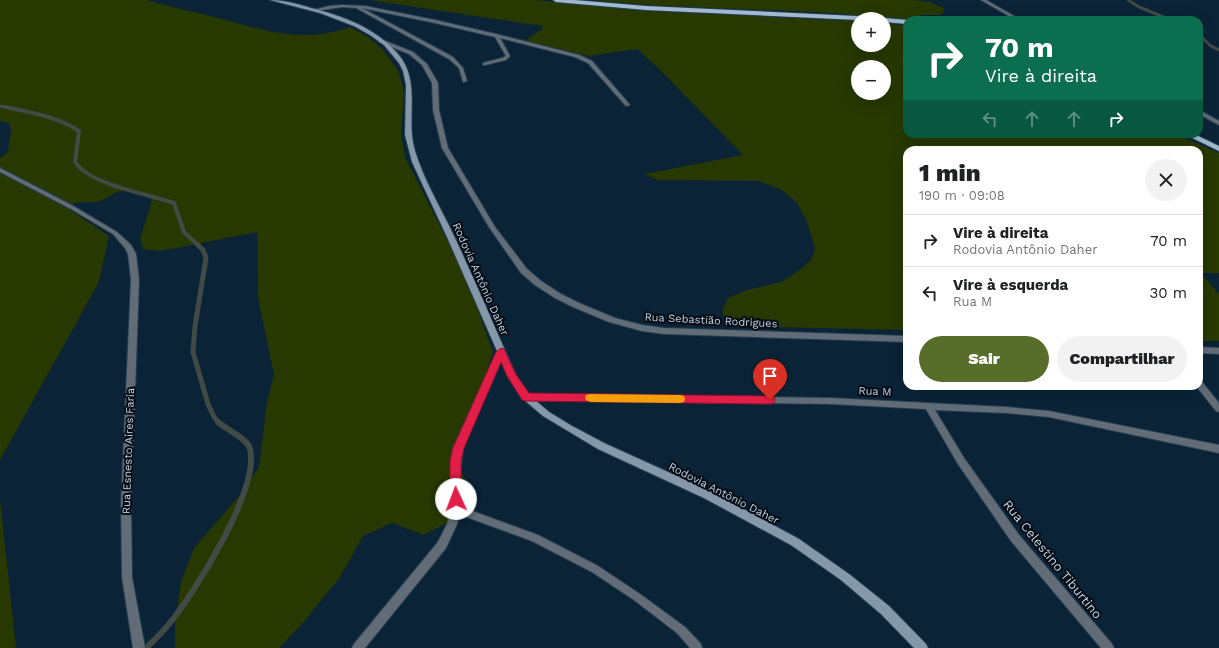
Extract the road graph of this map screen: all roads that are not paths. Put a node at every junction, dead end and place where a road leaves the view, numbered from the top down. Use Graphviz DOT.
graph roads {
  1 [pos="272,0"];
  2 [pos="556,0"];
  3 [pos="983,0"];
  4 [pos="352,5"];
  5 [pos="315,10"];
  6 [pos="1012,16"];
  7 [pos="851,18"];
  8 [pos="891,21"];
  9 [pos="903,22"];
  10 [pos="496,35"];
  11 [pos="381,41"];
  12 [pos="484,64"];
  13 [pos="465,81"];
  14 [pos="628,104"];
  15 [pos="1203,114"];
  16 [pos="1219,123"];
  17 [pos="1197,138"];
  18 [pos="1219,148"];
  19 [pos="0,170"];
  20 [pos="903,339"];
  21 [pos="1203,350"];
  22 [pos="1219,351"];
  23 [pos="501,352"];
  24 [pos="1203,389"];
  25 [pos="526,397"];
  26 [pos="928,406"];
  27 [pos="1219,409"];
  28 [pos="1219,449"];
  29 [pos="456,509"];
  30 [pos="138,642"];
  31 [pos="358,648"];
  32 [pos="697,648"];
  33 [pos="922,648"];
  34 [pos="1108,648"];
  1 -- 5 [label="main road, Rodovia Antônio Daher"];
  2 -- 7 [label="main road"];
  3 -- 6 [label="street"];
  4 -- 5 [label="lane"];
  4 -- 10 [label="lane"];
  4 -- 13 [label="lane"];
  5 -- 11 [label="main road, Rodovia Antônio Daher"];
  8 -- 9 [label="main road"];
  10 -- 12 [label="lane"];
  10 -- 14 [label="lane"];
  11 -- 20 [label="street, Rua Sebastião Rodrigues"];
  11 -- 23 [label="main road, Rodovia Antônio Daher"];
  15 -- 16 [label="street"];
  17 -- 18 [label="main road"];
  19 -- 30 [label="street, Rua Esnesto Aires Faria"];
  21 -- 22 [label="street"];
  23 -- 25 [label="main road, Rodovia Antônio Daher"];
  23 -- 29 [label="street"];
  24 -- 27 [label="street"];
  25 -- 26 [label="street, Rua M"];
  25 -- 33 [label="main road, Rodovia Antônio Daher"];
  26 -- 28 [label="street, Rua M"];
  26 -- 34 [label="street, Rua Celestino Tiburtino"];
  29 -- 31 [label="street"];
  29 -- 32 [label="lane"];
}
